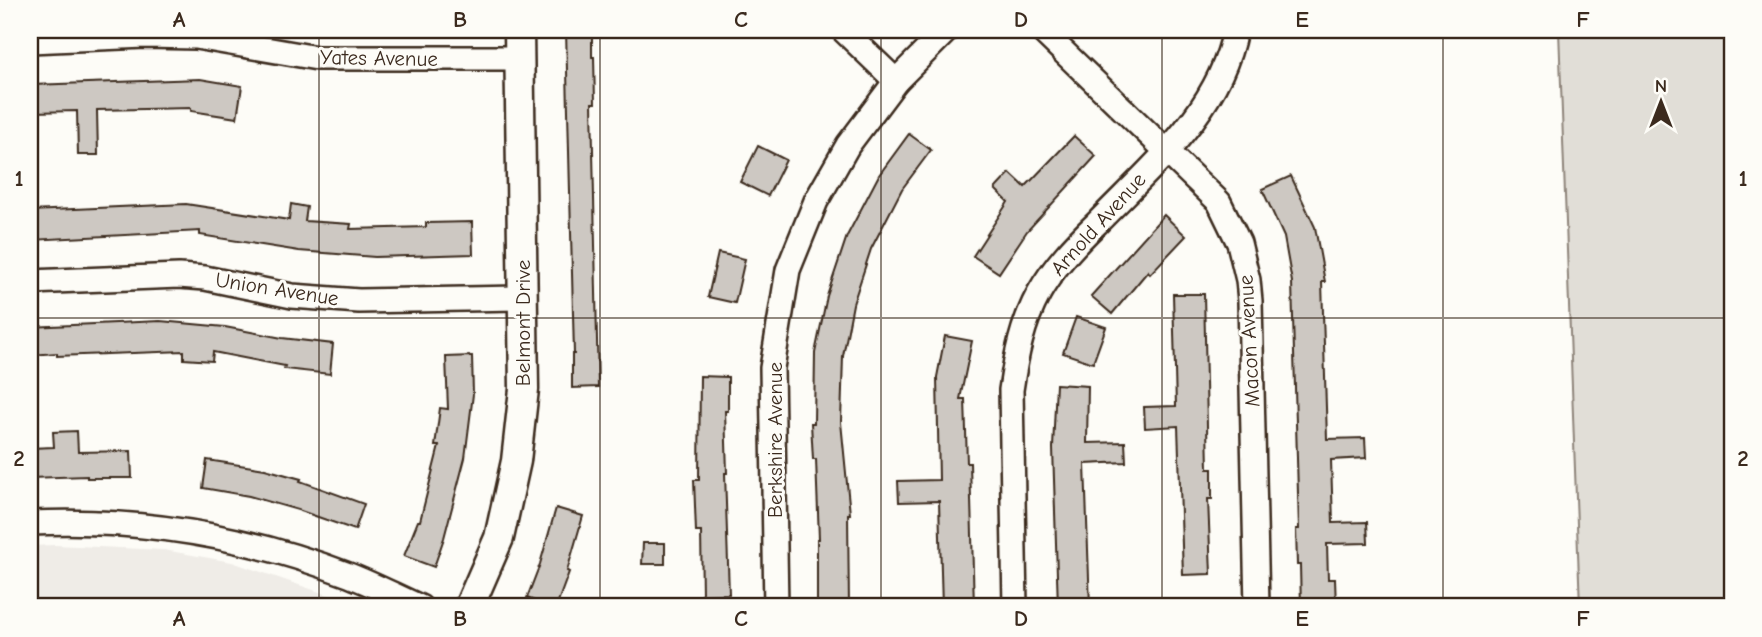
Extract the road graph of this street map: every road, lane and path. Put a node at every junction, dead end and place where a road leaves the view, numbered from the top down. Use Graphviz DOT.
graph roads {
  1 [pos="519,30"];
  2 [pos="843,30"];
  3 [pos="947,30"];
  4 [pos="1041,30"];
  5 [pos="1235,30"];
  6 [pos="30,41"];
  7 [pos="520,58"];
  8 [pos="897,81"];
  9 [pos="1167,150"];
  10 [pos="30,282"];
  11 [pos="524,298"];
  12 [pos="30,523"];
  13 [pos="420,607"];
  14 [pos="469,607"];
  15 [pos="776,607"];
  16 [pos="1015,607"];
  17 [pos="1256,607"];
  1 -- 7 [label="street, Belmont Drive"];
  2 -- 8 [label="street"];
  3 -- 8 [label="street, Berkshire Avenue"];
  4 -- 9 [label="street, Macon Avenue"];
  5 -- 9 [label="street, Arnold Avenue"];
  6 -- 7 [label="street, Yates Avenue"];
  7 -- 11 [label="street, Belmont Drive"];
  8 -- 15 [label="street, Berkshire Avenue"];
  9 -- 16 [label="street, Arnold Avenue"];
  9 -- 17 [label="street, Macon Avenue"];
  10 -- 11 [label="street, Union Avenue"];
  11 -- 14 [label="street, Belmont Drive"];
  12 -- 13 [label="street"];
}
